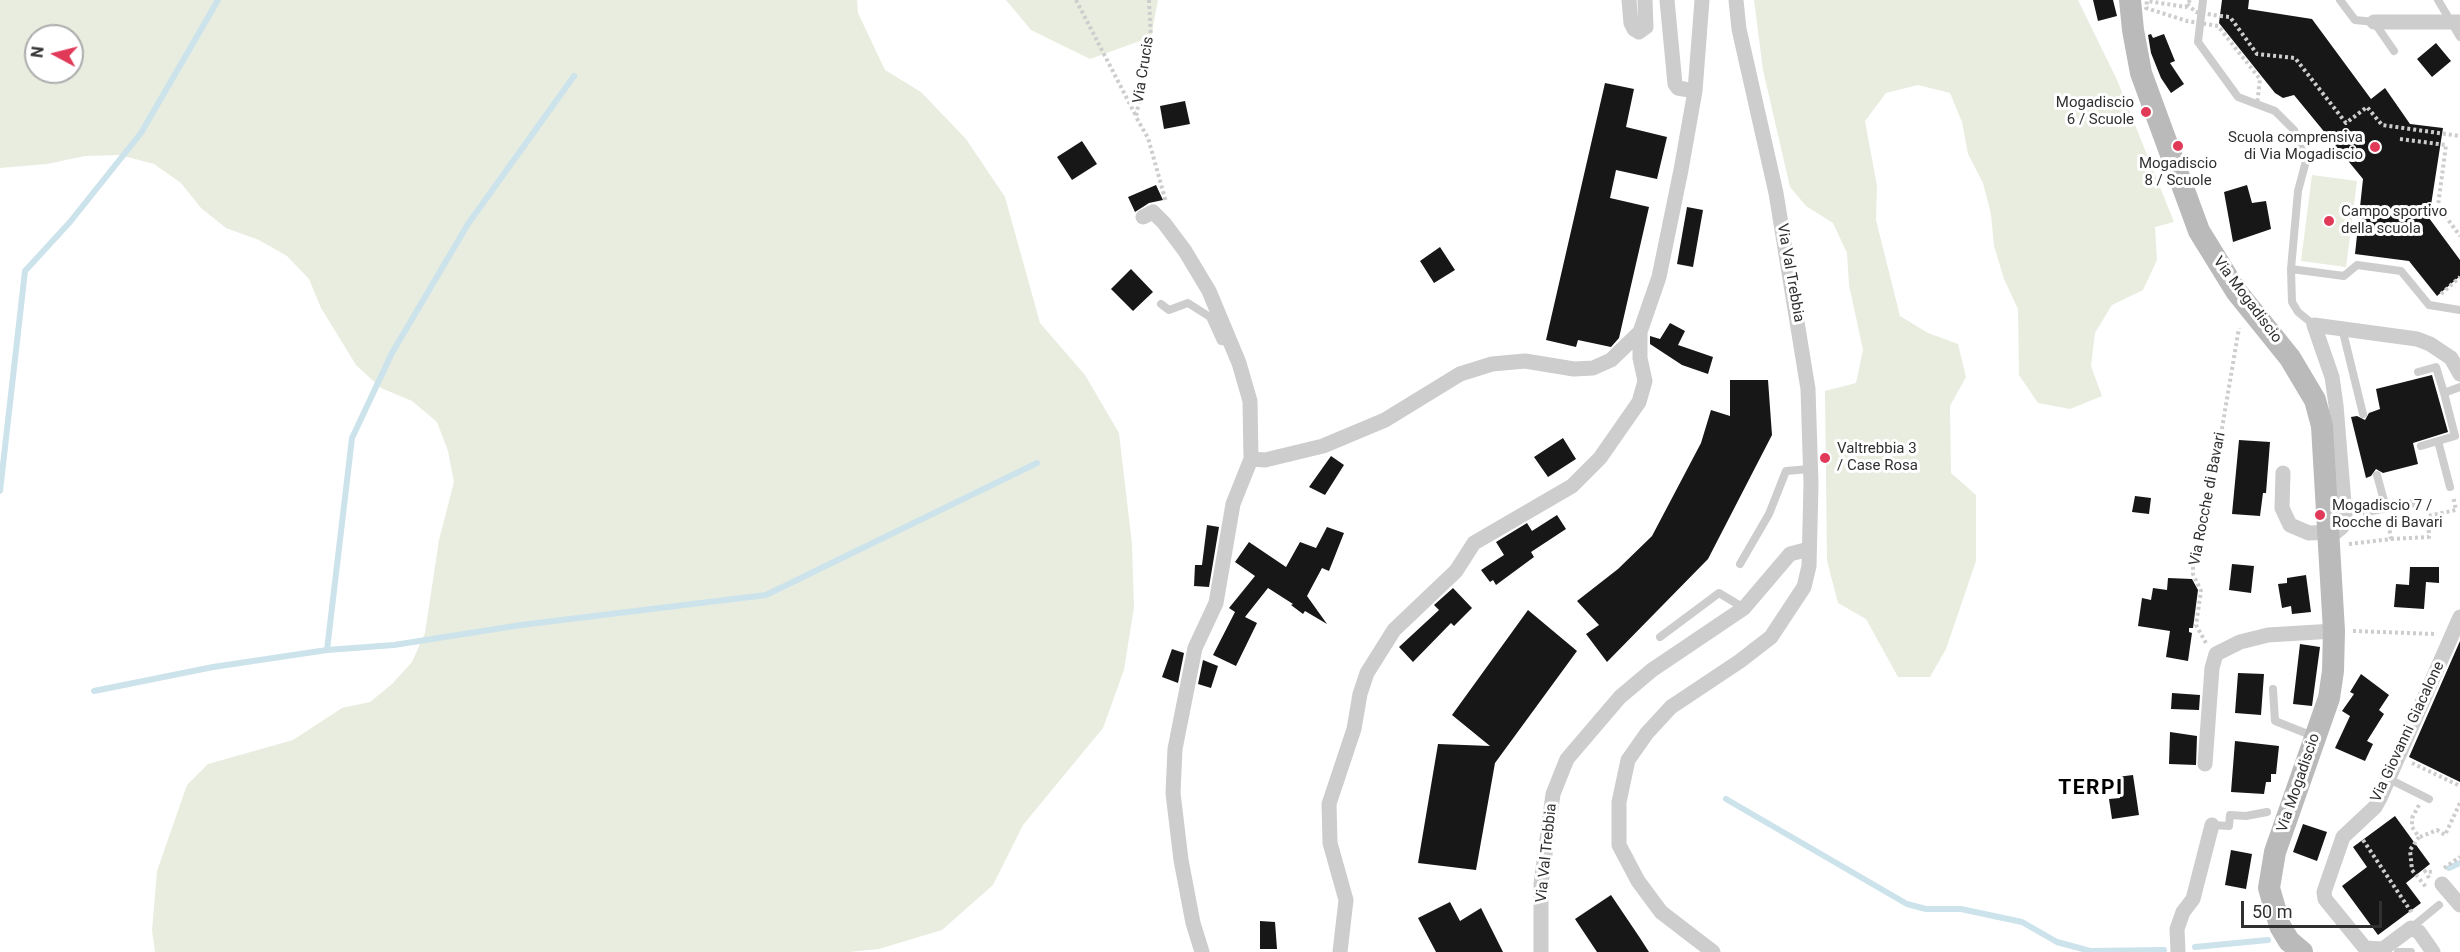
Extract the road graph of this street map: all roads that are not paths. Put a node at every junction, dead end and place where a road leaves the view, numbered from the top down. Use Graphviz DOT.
graph roads {
  1 [pos="1629,0"];
  2 [pos="1645,0"];
  3 [pos="1667,0"];
  4 [pos="1702,0"];
  5 [pos="1736,0"];
  6 [pos="2130,0"];
  7 [pos="2203,0"];
  8 [pos="2340,0"];
  9 [pos="2438,0"];
  10 [pos="2374,22"];
  11 [pos="2455,22"];
  12 [pos="2460,37"];
  13 [pos="2394,51"];
  14 [pos="1695,91"];
  15 [pos="1143,217"];
  16 [pos="2291,269"];
  17 [pos="1161,304"];
  18 [pos="2460,310"];
  19 [pos="2314,325"];
  20 [pos="2342,328"];
  21 [pos="1640,332"];
  22 [pos="1230,342"];
  23 [pos="2418,372"];
  24 [pos="2460,374"];
  25 [pos="2460,387"];
  26 [pos="2444,393"];
  27 [pos="2363,414"];
  28 [pos="2438,441"];
  29 [pos="2421,446"];
  30 [pos="1251,459"];
  31 [pos="1810,469"];
  32 [pos="2283,473"];
  33 [pos="2377,475"];
  34 [pos="2450,487"];
  35 [pos="2415,503"];
  36 [pos="2386,508"];
  37 [pos="2366,512"];
  38 [pos="2327,533"];
  39 [pos="1809,549"];
  40 [pos="1740,564"];
  41 [pos="1744,608"];
  42 [pos="2457,624"];
  43 [pos="2334,631"];
  44 [pos="1660,637"];
  45 [pos="2274,689"];
  46 [pos="2315,737"];
  47 [pos="2205,764"];
  48 [pos="2389,779"];
  49 [pos="2426,797"];
  50 [pos="2267,812"];
  51 [pos="2212,825"];
  52 [pos="2442,884"];
  53 [pos="2460,904"];
  54 [pos="2439,905"];
  55 [pos="2410,928"];
  56 [pos="1202,952"];
  57 [pos="1340,952"];
  58 [pos="1541,952"];
  59 [pos="1713,952"];
  60 [pos="2178,952"];
  61 [pos="2302,952"];
  62 [pos="2397,952"];
  63 [pos="2411,952"];
  64 [pos="2433,952"];
  1 -- 2 [label="street"];
  3 -- 14 [label="street"];
  4 -- 14 [label="street"];
  5 -- 31 [label="street, Via Val Trebbia"];
  6 -- 38 [label="street, Via Mogadiscio"];
  7 -- 16 [label="lane"];
  8 -- 10 [label="lane"];
  9 -- 11 [label="lane"];
  10 -- 11 [label="street"];
  10 -- 13 [label="lane"];
  11 -- 12 [label="lane"];
  14 -- 21 [label="street"];
  15 -- 22 [label="street"];
  16 -- 18 [label="lane"];
  16 -- 19 [label="lane"];
  17 -- 22 [label="lane"];
  19 -- 20 [label="street"];
  19 -- 38 [label="street"];
  20 -- 24 [label="street"];
  20 -- 27 [label="lane"];
  21 -- 30 [label="street"];
  21 -- 57 [label="street"];
  22 -- 30 [label="street"];
  23 -- 26 [label="lane"];
  25 -- 26 [label="lane"];
  26 -- 28 [label="lane"];
  28 -- 29 [label="lane"];
  28 -- 34 [label="lane"];
  30 -- 56 [label="street"];
  31 -- 39 [label="street, Via Val Trebbia"];
  31 -- 40 [label="lane"];
  32 -- 38 [label="street"];
  33 -- 36 [label="lane"];
  35 -- 36 [label="lane"];
  36 -- 37 [label="lane"];
  38 -- 43 [label="street, Via Mogadiscio"];
  39 -- 41 [label="street, Via Val Trebbia"];
  39 -- 59 [label="street, Via Val Trebbia"];
  41 -- 44 [label="lane"];
  41 -- 58 [label="street, Via Val Trebbia"];
  42 -- 48 [label="street, Via Giovanni Giacalone"];
  43 -- 46 [label="street, Via Mogadiscio"];
  43 -- 47 [label="street"];
  45 -- 46 [label="lane"];
  46 -- 61 [label="street, Via Mogadiscio"];
  48 -- 49 [label="lane"];
  48 -- 55 [label="street, Via Giovanni Giacalone"];
  50 -- 51 [label="lane"];
  51 -- 60 [label="street"];
  52 -- 53 [label="street"];
  54 -- 55 [label="lane"];
  55 -- 64 [label="street"];
  62 -- 63 [label="lane"];
}
